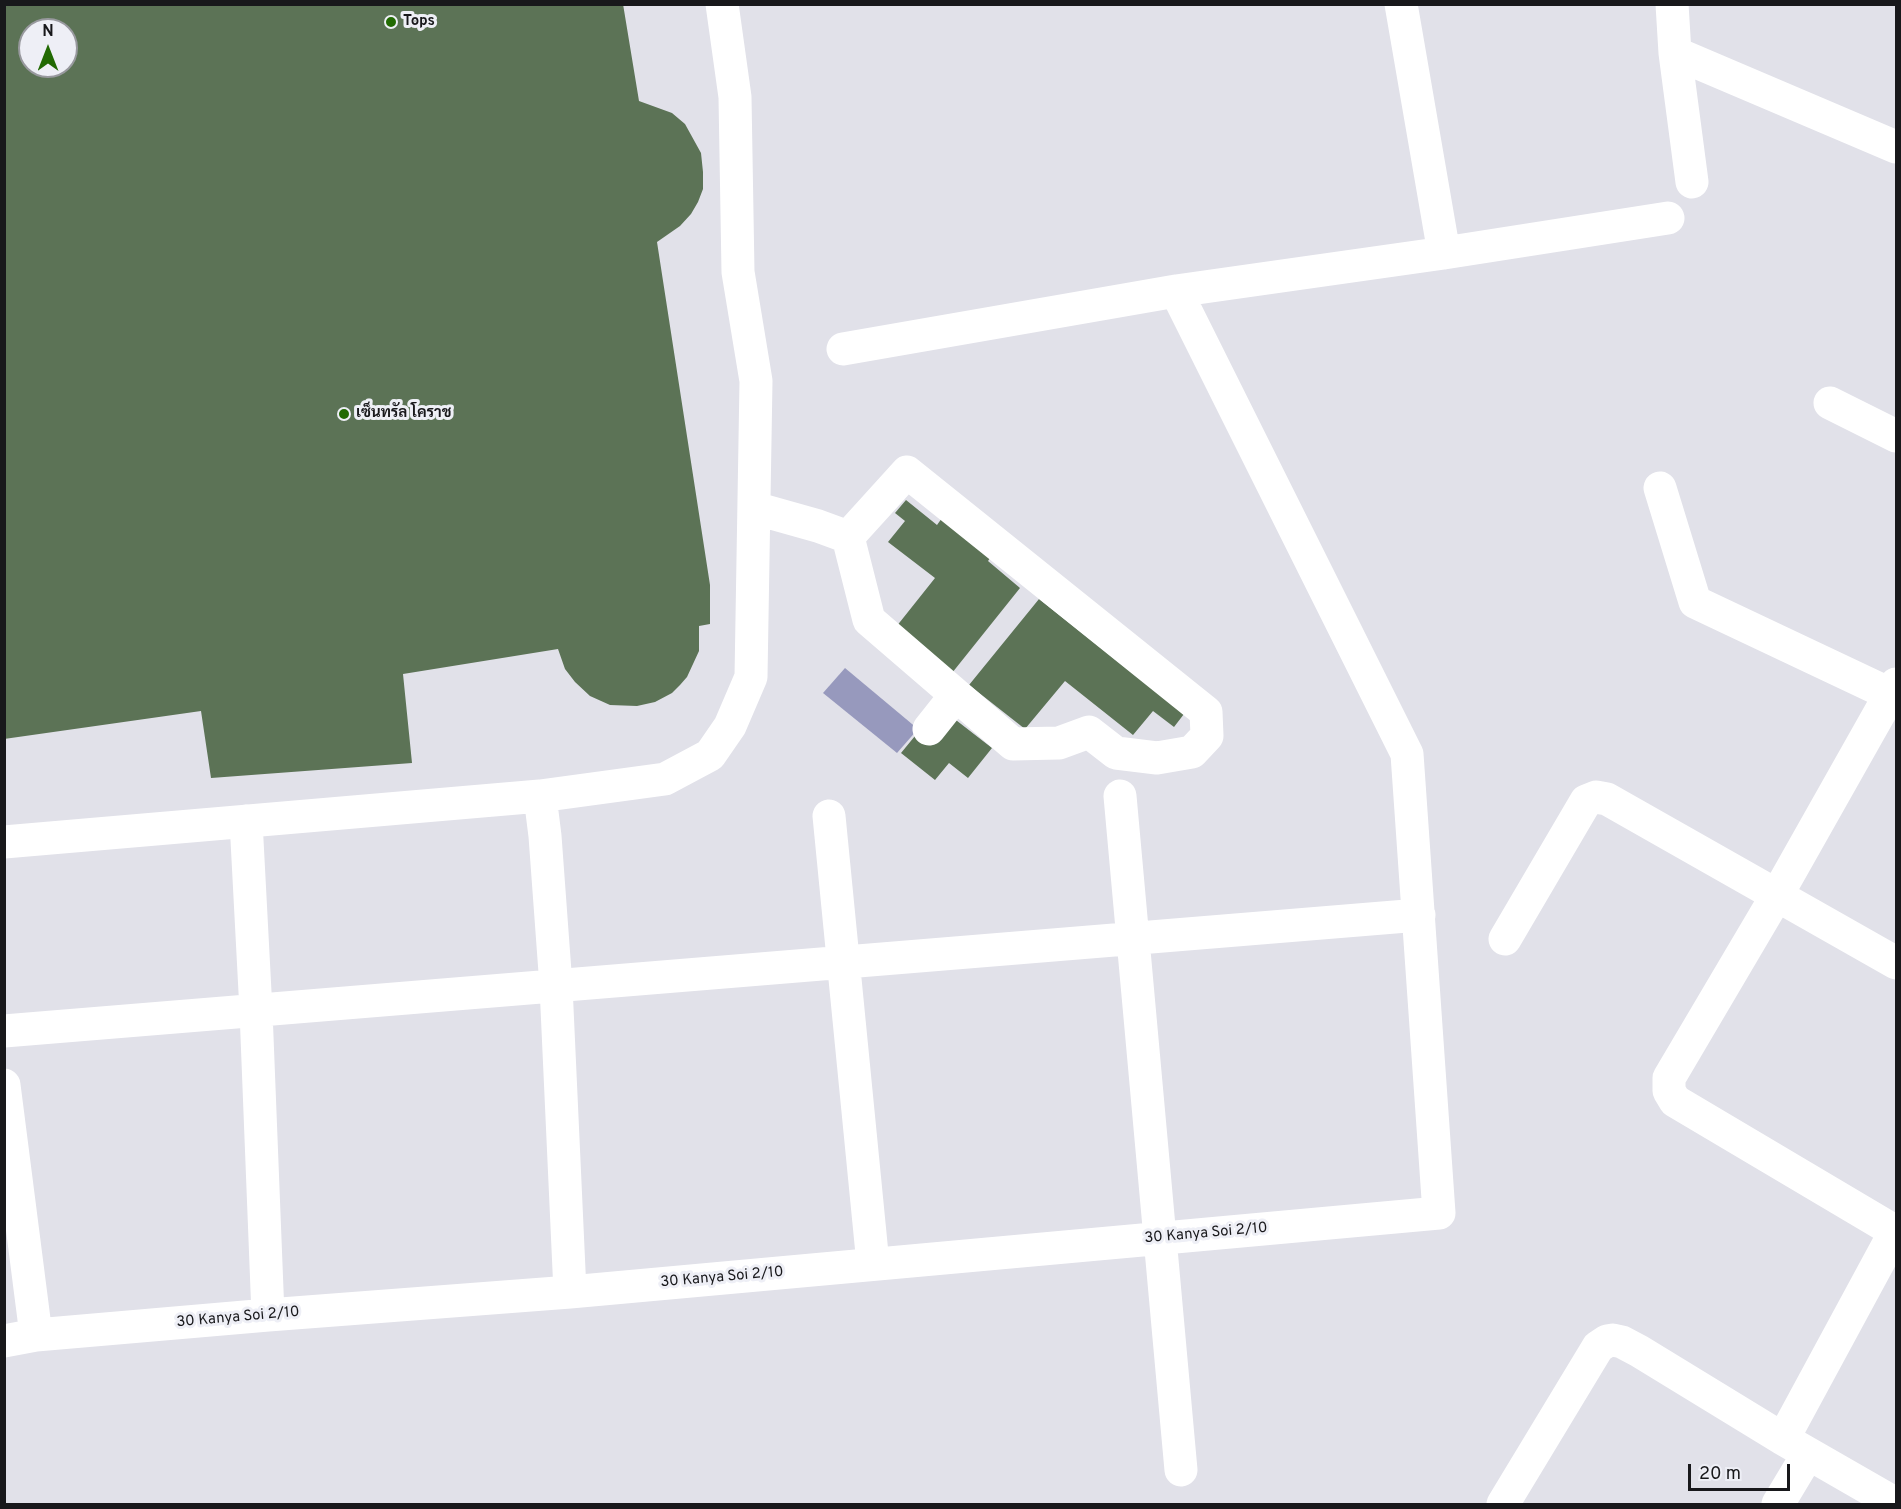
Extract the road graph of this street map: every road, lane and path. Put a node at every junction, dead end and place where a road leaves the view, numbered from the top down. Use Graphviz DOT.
graph roads {
  1 [pos="722,4"];
  2 [pos="1401,4"];
  3 [pos="1672,4"];
  4 [pos="1675,53"];
  5 [pos="1896,147"];
  6 [pos="1692,182"];
  7 [pos="1668,218"];
  8 [pos="1444,253"];
  9 [pos="1176,291"];
  10 [pos="843,349"];
  11 [pos="1830,403"];
  12 [pos="1896,436"];
  13 [pos="1660,488"];
  14 [pos="754,508"];
  15 [pos="848,537"];
  16 [pos="1895,692"];
  17 [pos="956,695"];
  18 [pos="929,729"];
  19 [pos="540,796"];
  20 [pos="1120,796"];
  21 [pos="829,816"];
  22 [pos="246,821"];
  23 [pos="4,842"];
  24 [pos="1777,895"];
  25 [pos="1419,915"];
  26 [pos="1133,939"];
  27 [pos="1505,939"];
  28 [pos="843,962"];
  29 [pos="1896,963"];
  30 [pos="556,986"];
  31 [pos="256,1011"];
  32 [pos="4,1031"];
  33 [pos="4,1084"];
  34 [pos="1896,1231"];
  35 [pos="1160,1238"];
  36 [pos="873,1264"];
  37 [pos="570,1292"];
  38 [pos="268,1315"];
  39 [pos="36,1335"];
  40 [pos="4,1341"];
  41 [pos="1795,1446"];
  42 [pos="1181,1470"];
  43 [pos="1503,1504"];
  44 [pos="1778,1504"];
  45 [pos="1896,1504"];
  1 -- 14 [label="street"];
  2 -- 8 [label="street"];
  3 -- 4 [label="street"];
  4 -- 5 [label="street"];
  4 -- 6 [label="street"];
  7 -- 8 [label="street"];
  8 -- 9 [label="street"];
  9 -- 10 [label="street"];
  9 -- 25 [label="street"];
  11 -- 12 [label="street"];
  13 -- 16 [label="street"];
  14 -- 15 [label="street"];
  14 -- 19 [label="street"];
  15 -- 17 [label="street"];
  15 -- 17 [label="street"];
  16 -- 24 [label="street"];
  17 -- 18 [label="street"];
  19 -- 22 [label="street"];
  19 -- 30 [label="street"];
  20 -- 26 [label="street"];
  21 -- 28 [label="street"];
  22 -- 23 [label="street"];
  22 -- 31 [label="street"];
  24 -- 27 [label="street"];
  24 -- 29 [label="street"];
  24 -- 34 [label="street"];
  25 -- 26 [label="street"];
  25 -- 35 [label="street, 30 Kanya Soi 2/10"];
  26 -- 28 [label="street"];
  26 -- 35 [label="street"];
  28 -- 30 [label="street"];
  28 -- 36 [label="street"];
  30 -- 31 [label="street"];
  30 -- 37 [label="street"];
  31 -- 32 [label="street"];
  31 -- 38 [label="street"];
  33 -- 39 [label="street"];
  34 -- 41 [label="street"];
  35 -- 36 [label="street, 30 Kanya Soi 2/10"];
  35 -- 42 [label="street"];
  36 -- 37 [label="street, 30 Kanya Soi 2/10"];
  37 -- 38 [label="street, 30 Kanya Soi 2/10"];
  38 -- 39 [label="street, 30 Kanya Soi 2/10"];
  39 -- 40 [label="street, 30 Kanya Soi 2/10"];
  41 -- 43 [label="street"];
  41 -- 44 [label="street"];
  41 -- 45 [label="street"];
}
